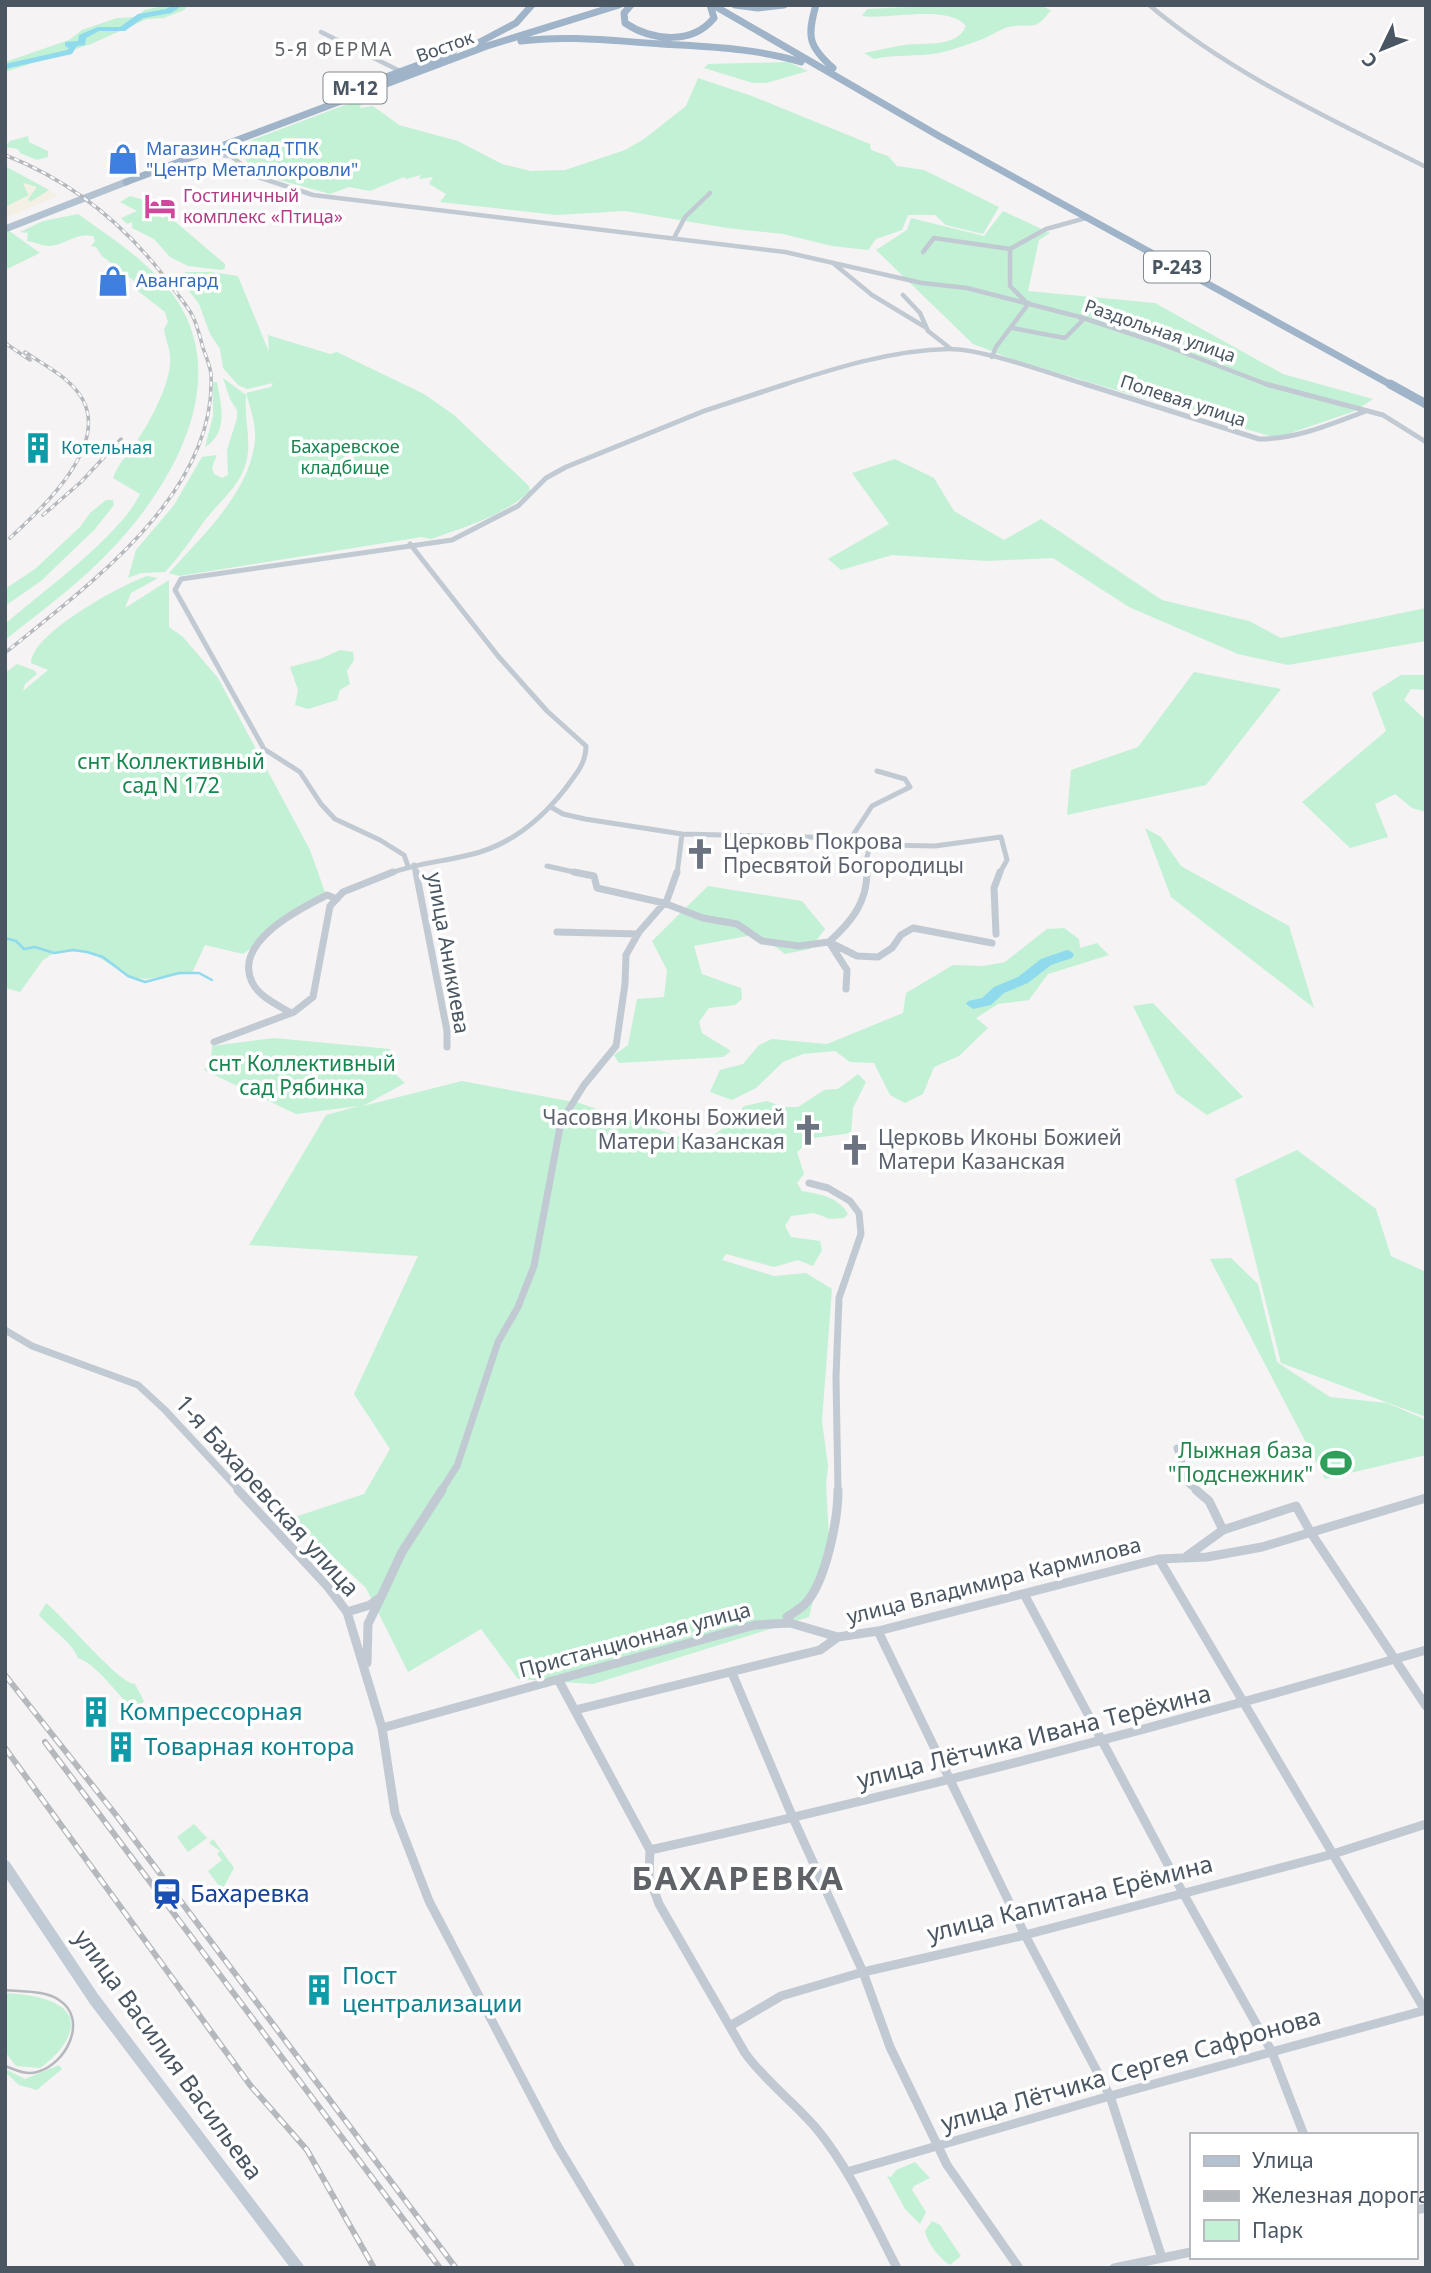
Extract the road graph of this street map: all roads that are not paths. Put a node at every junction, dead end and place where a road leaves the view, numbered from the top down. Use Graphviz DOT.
graph roads {
  1 [pos="532,5"];
  2 [pos="595,5"];
  3 [pos="619,5"];
  4 [pos="631,5"];
  5 [pos="712,5"];
  6 [pos="726,5"];
  7 [pos="735,5"];
  8 [pos="784,5"];
  9 [pos="816,5"];
  10 [pos="1149,5"];
  11 [pos="321,32"];
  12 [pos="478,47"];
  13 [pos="833,68"];
  14 [pos="400,71"];
  15 [pos="838,77"];
  16 [pos="247,137"];
  17 [pos="198,155"];
  18 [pos="236,159"];
  19 [pos="1426,167"];
  20 [pos="122,180"];
  21 [pos="710,192"];
  22 [pos="1086,218"];
  23 [pos="5,222"];
  24 [pos="5,229"];
  25 [pos="674,238"];
  26 [pos="1010,249"];
  27 [pos="923,252"];
  28 [pos="829,261"];
  29 [pos="903,295"];
  30 [pos="1029,303"];
  31 [pos="1080,317"];
  32 [pos="925,327"];
  33 [pos="1012,328"];
  34 [pos="951,349"];
  35 [pos="992,357"];
  36 [pos="1425,399"];
  37 [pos="1366,411"];
  38 [pos="1426,442"];
  39 [pos="410,544"];
  40 [pos="877,771"];
  41 [pos="551,807"];
  42 [pos="682,834"];
  43 [pos="851,838"];
  44 [pos="871,842"];
  45 [pos="404,855"];
  46 [pos="430,862"];
  47 [pos="411,865"];
  48 [pos="547,866"];
  49 [pos="337,899"];
  50 [pos="664,903"];
  51 [pos="557,932"];
  52 [pos="638,934"];
  53 [pos="996,934"];
  54 [pos="829,942"];
  55 [pos="992,943"];
  56 [pos="846,989"];
  57 [pos="290,1013"];
  58 [pos="215,1042"];
  59 [pos="447,1047"];
  60 [pos="809,1183"];
  61 [pos="5,1330"];
  62 [pos="1177,1448"];
  63 [pos="1426,1498"];
  64 [pos="1223,1530"];
  65 [pos="1311,1533"];
  66 [pos="1187,1557"];
  67 [pos="1159,1559"];
  68 [pos="1024,1594"];
  69 [pos="381,1597"];
  70 [pos="346,1612"];
  71 [pos="790,1623"];
  72 [pos="878,1630"];
  73 [pos="838,1637"];
  74 [pos="1426,1650"];
  75 [pos="1396,1658"];
  76 [pos="366,1670"];
  77 [pos="732,1673"];
  78 [pos="559,1681"];
  79 [pos="1244,1703"];
  80 [pos="1426,1706"];
  81 [pos="575,1710"];
  82 [pos="382,1728"];
  83 [pos="1101,1740"];
  84 [pos="949,1777"];
  85 [pos="793,1818"];
  86 [pos="1426,1825"];
  87 [pos="650,1850"];
  88 [pos="1333,1854"];
  89 [pos="5,1866"];
  90 [pos="1183,1893"];
  91 [pos="1026,1935"];
  92 [pos="863,1972"];
  93 [pos="1425,2010"];
  94 [pos="730,2026"];
  95 [pos="1272,2052"];
  96 [pos="1110,2096"];
  97 [pos="1303,2133"];
  98 [pos="937,2145"];
  99 [pos="847,2172"];
  100 [pos="1190,2252"];
  101 [pos="1162,2258"];
  102 [pos="298,2268"];
  103 [pos="631,2268"];
  104 [pos="897,2268"];
  105 [pos="1018,2268"];
  106 [pos="1114,2268"];
  1 -- 12 [label="highway"];
  2 -- 12 [label="highway, Восток / М-12"];
  3 -- 12 [label="highway, Восток / М-12"];
  4 -- 5 [label="highway"];
  5 -- 15 [label="highway, Р-243"];
  6 -- 13 [label="highway"];
  7 -- 8 [label="highway"];
  9 -- 13 [label="highway"];
  10 -- 19 [label="street"];
  11 -- 14 [label="street"];
  12 -- 14 [label="highway, Восток / М-12"];
  12 -- 15 [label="highway"];
  12 -- 16 [label="highway, Восток / М-12"];
  13 -- 36 [label="highway"];
  14 -- 20 [label="highway, Восток / М-12"];
  15 -- 22 [label="highway, Р-243"];
  16 -- 17 [label="highway, Восток / М-12"];
  16 -- 18 [label="street"];
  17 -- 18 [label="street"];
  17 -- 20 [label="highway, Восток / М-12"];
  18 -- 25 [label="street, Раздольная улица"];
  20 -- 23 [label="main road"];
  20 -- 24 [label="main road"];
  21 -- 25 [label="street"];
  22 -- 26 [label="street"];
  22 -- 36 [label="highway, Р-243"];
  25 -- 28 [label="street, Раздольная улица"];
  26 -- 27 [label="street"];
  26 -- 30 [label="street"];
  28 -- 30 [label="street, Раздольная улица"];
  28 -- 32 [label="street"];
  29 -- 32 [label="street"];
  30 -- 31 [label="street, Раздольная улица"];
  30 -- 33 [label="street"];
  31 -- 33 [label="street"];
  31 -- 37 [label="street, Раздольная улица"];
  32 -- 34 [label="street"];
  33 -- 35 [label="street"];
  34 -- 35 [label="street, Полевая улица"];
  34 -- 39 [label="street"];
  35 -- 37 [label="street, Полевая улица"];
  37 -- 38 [label="street, Раздольная улица"];
  39 -- 41 [label="street"];
  39 -- 45 [label="street"];
  40 -- 43 [label="street"];
  41 -- 42 [label="street"];
  41 -- 46 [label="street"];
  42 -- 43 [label="street"];
  42 -- 50 [label="street"];
  43 -- 44 [label="street"];
  44 -- 53 [label="street"];
  44 -- 54 [label="street"];
  45 -- 46 [label="street"];
  45 -- 47 [label="street, улица Аникиева"];
  46 -- 47 [label="street"];
  47 -- 49 [label="street"];
  47 -- 59 [label="street, улица Аникиева"];
  48 -- 50 [label="street"];
  49 -- 57 [label="street"];
  49 -- 57 [label="street"];
  50 -- 52 [label="street"];
  50 -- 54 [label="street"];
  51 -- 52 [label="street"];
  52 -- 69 [label="street"];
  54 -- 55 [label="street"];
  54 -- 56 [label="street"];
  57 -- 58 [label="street"];
  60 -- 71 [label="street"];
  61 -- 70 [label="street, 1-я Бахаревская улица"];
  62 -- 64 [label="street"];
  63 -- 65 [label="street, улица Владимира Кармилова"];
  64 -- 65 [label="street"];
  64 -- 66 [label="street"];
  65 -- 66 [label="street, улица Владимира Кармилова"];
  65 -- 75 [label="street"];
  66 -- 67 [label="street, улица Владимира Кармилова"];
  67 -- 68 [label="street, улица Владимира Кармилова"];
  67 -- 79 [label="street"];
  68 -- 72 [label="street, улица Владимира Кармилова"];
  68 -- 83 [label="street"];
  69 -- 70 [label="street"];
  69 -- 76 [label="street"];
  70 -- 76 [label="street, 1-я Бахаревская улица"];
  71 -- 73 [label="street, Пристанционная улица"];
  71 -- 78 [label="street, Пристанционная улица"];
  72 -- 73 [label="street, улица Владимира Кармилова"];
  72 -- 84 [label="street"];
  73 -- 77 [label="street, улица Владимира Кармилова"];
  74 -- 75 [label="street, улица Лётчика Ивана Терёхина"];
  75 -- 79 [label="street, улица Лётчика Ивана Терёхина"];
  75 -- 80 [label="street"];
  76 -- 82 [label="street, 1-я Бахаревская улица"];
  77 -- 81 [label="street, улица Владимира Кармилова"];
  77 -- 85 [label="street"];
  78 -- 81 [label="street"];
  78 -- 82 [label="street, Пристанционная улица"];
  79 -- 83 [label="street, улица Лётчика Ивана Терёхина"];
  79 -- 88 [label="street"];
  81 -- 87 [label="street"];
  82 -- 103 [label="street, 1-я Бахаревская улица"];
  83 -- 84 [label="street, улица Лётчика Ивана Терёхина"];
  83 -- 90 [label="street"];
  84 -- 85 [label="street, улица Лётчика Ивана Терёхина"];
  84 -- 91 [label="street"];
  85 -- 87 [label="street, улица Лётчика Ивана Терёхина"];
  85 -- 92 [label="street"];
  86 -- 88 [label="street, улица Капитана Ерёмина"];
  87 -- 94 [label="street"];
  88 -- 90 [label="street, улица Капитана Ерёмина"];
  88 -- 93 [label="street"];
  89 -- 102 [label="main road, улица Василия Васильева"];
  90 -- 91 [label="street, улица Капитана Ерёмина"];
  90 -- 95 [label="street"];
  91 -- 92 [label="street, улица Капитана Ерёмина"];
  91 -- 96 [label="street"];
  92 -- 94 [label="street, улица Капитана Ерёмина"];
  92 -- 98 [label="street"];
  93 -- 95 [label="street, улица Лётчика Сергея Сафронова"];
  94 -- 99 [label="street"];
  95 -- 96 [label="street, улица Лётчика Сергея Сафронова"];
  95 -- 97 [label="street"];
  96 -- 98 [label="street, улица Лётчика Сергея Сафронова"];
  96 -- 101 [label="street"];
  98 -- 99 [label="street, улица Лётчика Сергея Сафронова"];
  98 -- 105 [label="street"];
  99 -- 104 [label="street"];
  100 -- 101 [label="street"];
  101 -- 106 [label="street"];
}
